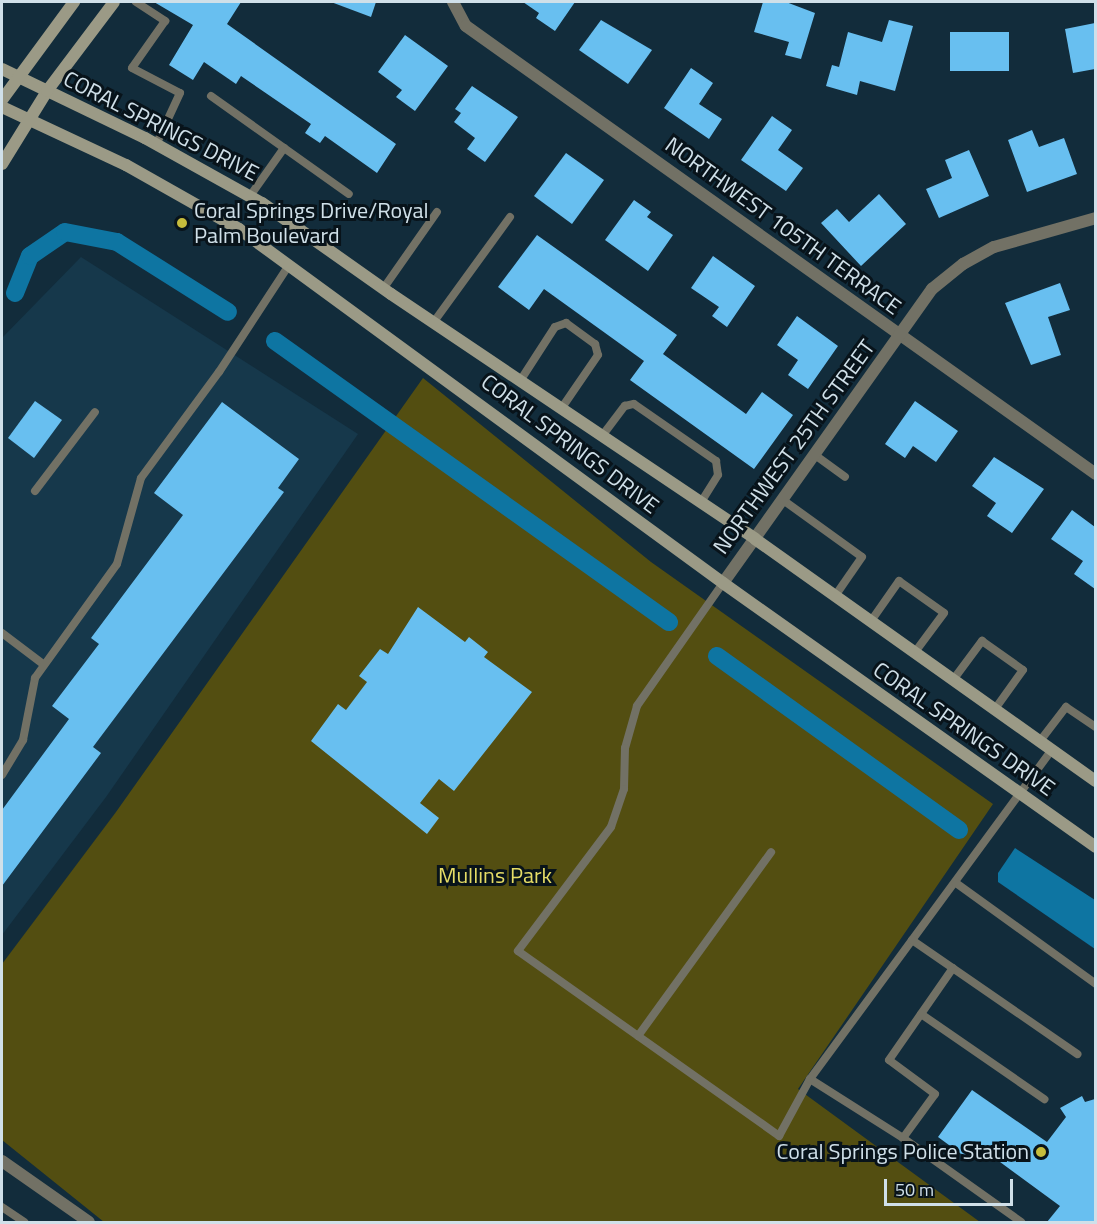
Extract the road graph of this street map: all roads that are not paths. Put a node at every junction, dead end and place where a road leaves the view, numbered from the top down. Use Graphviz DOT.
graph roads {
  1 [pos="74,2"];
  2 [pos="114,2"];
  3 [pos="136,2"];
  4 [pos="452,3"];
  5 [pos="2,69"];
  6 [pos="18,77"];
  7 [pos="47,91"];
  8 [pos="211,96"];
  9 [pos="2,100"];
  10 [pos="2,107"];
  11 [pos="28,119"];
  12 [pos="156,145"];
  13 [pos="284,148"];
  14 [pos="2,164"];
  15 [pos="350,194"];
  16 [pos="250,196"];
  17 [pos="437,212"];
  18 [pos="510,217"];
  19 [pos="1095,218"];
  20 [pos="290,265"];
  21 [pos="382,289"];
  22 [pos="433,323"];
  23 [pos="900,336"];
  24 [pos="520,381"];
  25 [pos="561,409"];
  26 [pos="95,412"];
  27 [pos="602,436"];
  28 [pos="815,456"];
  29 [pos="1095,474"];
  30 [pos="845,477"];
  31 [pos="35,491"];
  32 [pos="783,501"];
  33 [pos="700,502"];
  34 [pos="755,539"];
  35 [pos="723,583"];
  36 [pos="835,596"];
  37 [pos="871,621"];
  38 [pos="2,633"];
  39 [pos="915,652"];
  40 [pos="43,664"];
  41 [pos="953,680"];
  42 [pos="995,709"];
  43 [pos="1095,727"];
  44 [pos="1040,741"];
  45 [pos="1052,750"];
  46 [pos="2,775"];
  47 [pos="1095,781"];
  48 [pos="1020,794"];
  49 [pos="1095,848"];
  50 [pos="771,852"];
  51 [pos="956,883"];
  52 [pos="912,940"];
  53 [pos="953,968"];
  54 [pos="1095,984"];
  55 [pos="921,1014"];
  56 [pos="638,1036"];
  57 [pos="1077,1054"];
  58 [pos="810,1079"];
  59 [pos="1044,1099"];
  60 [pos="903,1138"];
  61 [pos="2,1161"];
  62 [pos="2,1207"];
  63 [pos="24,1222"];
  64 [pos="89,1222"];
  65 [pos="1020,1222"];
  1 -- 6 [label="main road"];
  2 -- 7 [label="main road"];
  3 -- 12 [label="lane"];
  4 -- 23 [label="street, NORTHWEST 105TH TERRACE"];
  5 -- 6 [label="main road, CORAL SPRINGS DRIVE"];
  6 -- 7 [label="main road, CORAL SPRINGS DRIVE"];
  6 -- 9 [label="main road"];
  7 -- 11 [label="main road"];
  7 -- 12 [label="main road, CORAL SPRINGS DRIVE"];
  8 -- 13 [label="lane"];
  10 -- 11 [label="main road, CORAL SPRINGS DRIVE"];
  11 -- 14 [label="main road"];
  11 -- 20 [label="main road, CORAL SPRINGS DRIVE"];
  12 -- 16 [label="main road, CORAL SPRINGS DRIVE"];
  13 -- 15 [label="lane"];
  13 -- 16 [label="lane"];
  16 -- 21 [label="main road, CORAL SPRINGS DRIVE"];
  17 -- 21 [label="lane"];
  18 -- 22 [label="lane"];
  19 -- 23 [label="street, NORTHWEST 25TH STREET"];
  20 -- 35 [label="main road, CORAL SPRINGS DRIVE"];
  20 -- 40 [label="lane"];
  21 -- 22 [label="main road, CORAL SPRINGS DRIVE"];
  22 -- 24 [label="main road, CORAL SPRINGS DRIVE"];
  23 -- 28 [label="street, NORTHWEST 25TH STREET"];
  23 -- 29 [label="street, NORTHWEST 105TH TERRACE"];
  24 -- 25 [label="main road, CORAL SPRINGS DRIVE"];
  24 -- 25 [label="lane"];
  25 -- 27 [label="main road, CORAL SPRINGS DRIVE"];
  26 -- 31 [label="lane"];
  27 -- 33 [label="main road, CORAL SPRINGS DRIVE"];
  27 -- 33 [label="lane"];
  28 -- 30 [label="lane"];
  28 -- 32 [label="street, NORTHWEST 25TH STREET"];
  32 -- 34 [label="street, NORTHWEST 25TH STREET"];
  32 -- 36 [label="lane"];
  33 -- 34 [label="main road, CORAL SPRINGS DRIVE"];
  34 -- 35 [label="street, NORTHWEST 25TH STREET"];
  34 -- 36 [label="main road, CORAL SPRINGS DRIVE"];
  35 -- 48 [label="main road, CORAL SPRINGS DRIVE"];
  35 -- 56 [label="lane"];
  36 -- 37 [label="main road, CORAL SPRINGS DRIVE"];
  37 -- 39 [label="main road, CORAL SPRINGS DRIVE"];
  37 -- 39 [label="lane"];
  38 -- 40 [label="lane"];
  39 -- 41 [label="main road, CORAL SPRINGS DRIVE"];
  40 -- 46 [label="lane"];
  41 -- 42 [label="main road, CORAL SPRINGS DRIVE"];
  41 -- 42 [label="lane"];
  42 -- 44 [label="main road, CORAL SPRINGS DRIVE"];
  43 -- 44 [label="lane"];
  44 -- 45 [label="main road, CORAL SPRINGS DRIVE"];
  45 -- 47 [label="main road, CORAL SPRINGS DRIVE"];
  45 -- 48 [label="lane"];
  48 -- 49 [label="main road, CORAL SPRINGS DRIVE"];
  48 -- 51 [label="lane"];
  50 -- 56 [label="lane"];
  51 -- 52 [label="lane"];
  51 -- 54 [label="lane"];
  52 -- 53 [label="lane"];
  52 -- 58 [label="lane"];
  53 -- 55 [label="lane"];
  53 -- 57 [label="lane"];
  55 -- 59 [label="lane"];
  55 -- 60 [label="lane"];
  56 -- 58 [label="lane"];
  58 -- 60 [label="lane"];
  60 -- 65 [label="lane"];
  61 -- 64 [label="street"];
  62 -- 63 [label="lane"];
}
